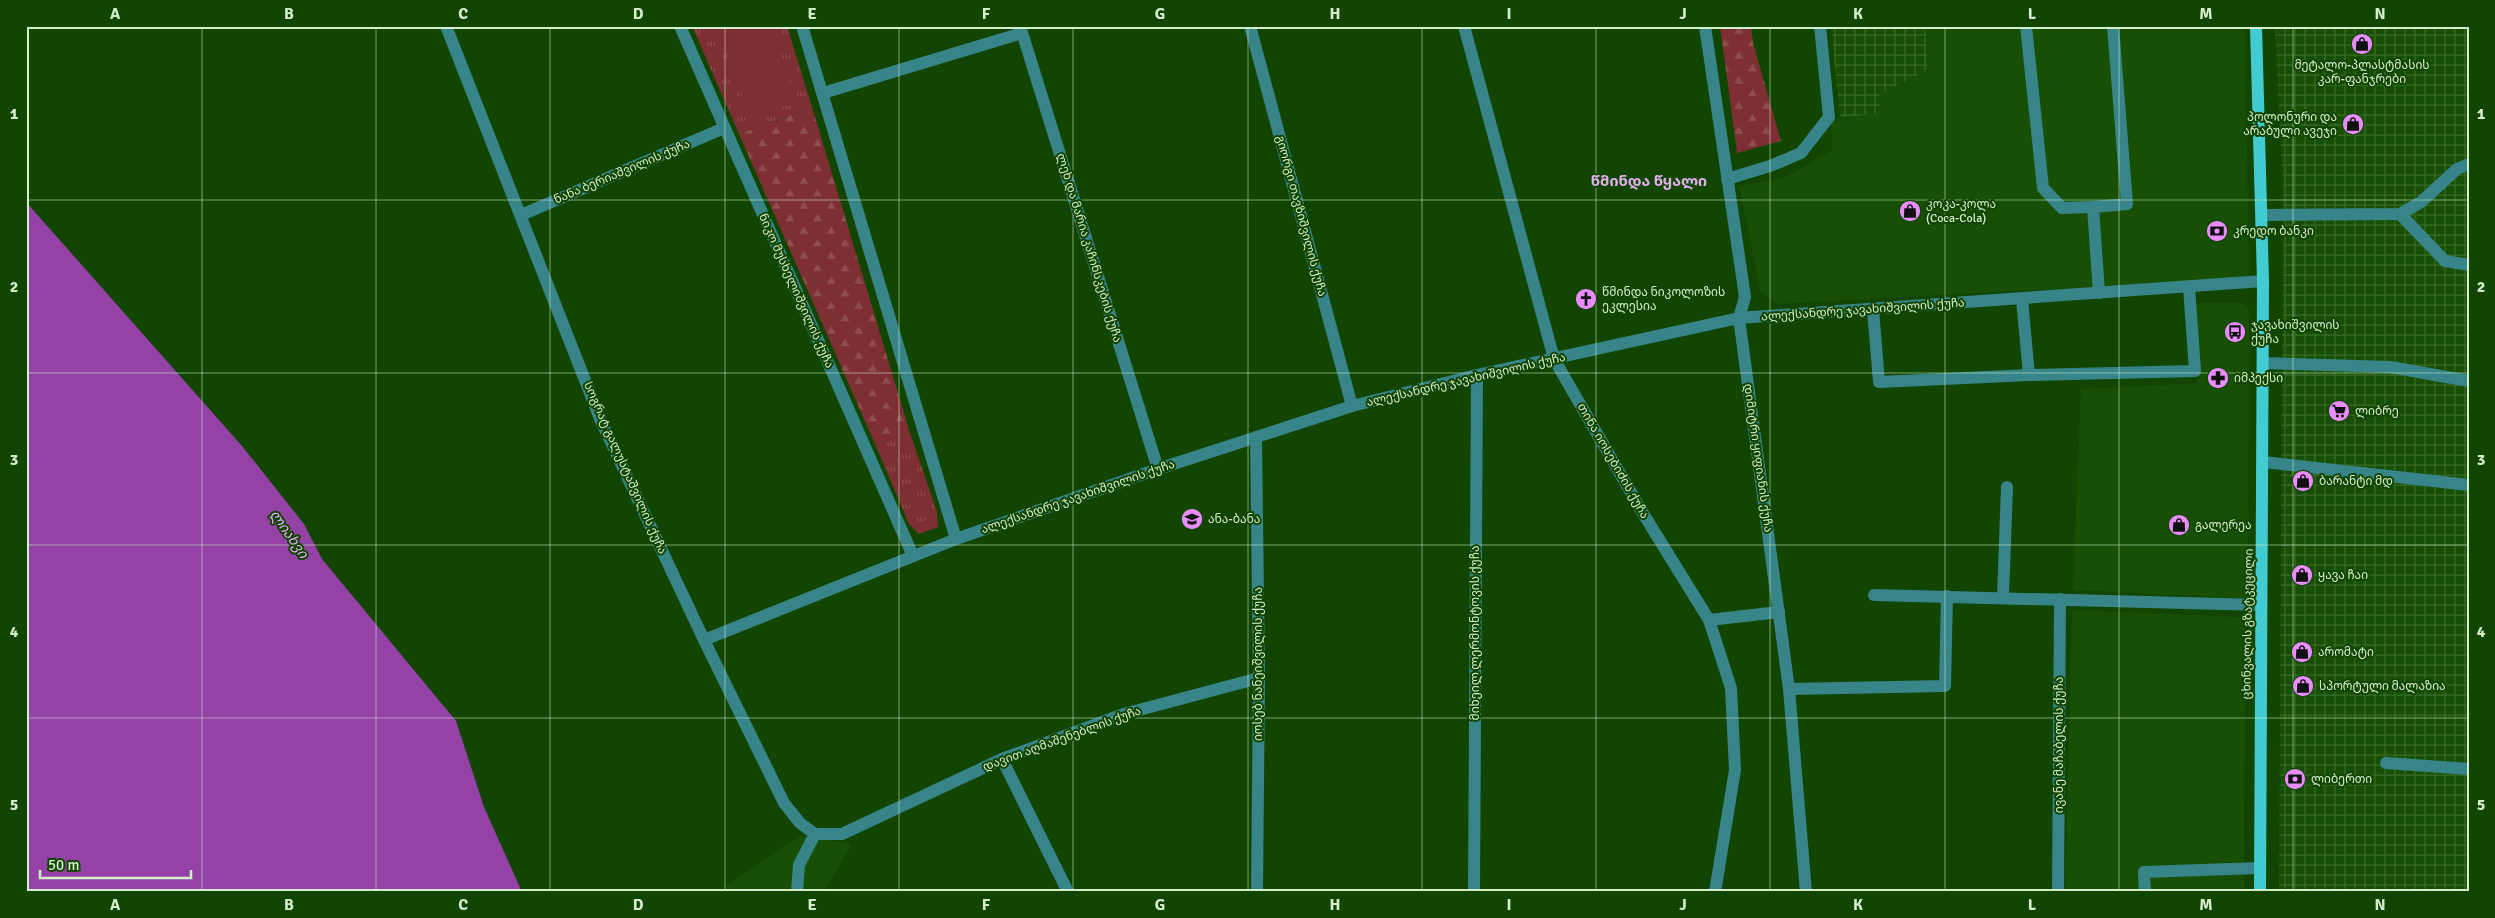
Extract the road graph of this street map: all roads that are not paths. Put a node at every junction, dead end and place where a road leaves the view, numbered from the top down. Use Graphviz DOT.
graph roads {
  1 [pos="446,26"];
  2 [pos="680,26"];
  3 [pos="802,26"];
  4 [pos="1250,26"];
  5 [pos="1464,26"];
  6 [pos="1705,26"];
  7 [pos="1820,26"];
  8 [pos="2026,26"];
  9 [pos="2113,26"];
  10 [pos="2256,26"];
  11 [pos="1021,29"];
  12 [pos="823,93"];
  13 [pos="724,128"];
  14 [pos="2469,164"];
  15 [pos="1727,179"];
  16 [pos="2094,207"];
  17 [pos="2400,214"];
  18 [pos="521,215"];
  19 [pos="2263,215"];
  20 [pos="2469,264"];
  21 [pos="2263,281"];
  22 [pos="2189,286"];
  23 [pos="2099,293"];
  24 [pos="2022,299"];
  25 [pos="1873,310"];
  26 [pos="1739,318"];
  27 [pos="1554,359"];
  28 [pos="2263,363"];
  29 [pos="1477,374"];
  30 [pos="2029,374"];
  31 [pos="2469,381"];
  32 [pos="1352,406"];
  33 [pos="1256,437"];
  34 [pos="2264,462"];
  35 [pos="1158,469"];
  36 [pos="2469,485"];
  37 [pos="2007,487"];
  38 [pos="956,539"];
  39 [pos="912,556"];
  40 [pos="1874,595"];
  41 [pos="1947,596"];
  42 [pos="2003,597"];
  43 [pos="2060,598"];
  44 [pos="2261,605"];
  45 [pos="1779,612"];
  46 [pos="1709,620"];
  47 [pos="704,640"];
  48 [pos="1260,678"];
  49 [pos="1789,689"];
  50 [pos="1002,759"];
  51 [pos="2386,763"];
  52 [pos="2469,769"];
  53 [pos="815,834"];
  54 [pos="2260,868"];
  55 [pos="797,892"];
  56 [pos="1068,892"];
  57 [pos="1257,892"];
  58 [pos="1474,892"];
  59 [pos="1715,892"];
  60 [pos="1806,892"];
  61 [pos="2058,892"];
  62 [pos="2144,892"];
  63 [pos="2260,892"];
  1 -- 18 [label="street, სოგრატ გალუსტაშვილის ქუჩა"];
  2 -- 13 [label="street, ნიკო მუსხელიშვილის ქუჩა"];
  3 -- 12 [label="street"];
  4 -- 32 [label="street, გიორგი თავზიშვილის ქუჩა"];
  5 -- 27 [label="street, თინა იოსებიძის ქუჩა"];
  6 -- 15 [label="street, დიმიტრი ყიფიანის ქუჩა"];
  7 -- 15 [label="street"];
  8 -- 16 [label="street"];
  9 -- 16 [label="street"];
  10 -- 19 [label="main road, ცხინვალის გზატკეცილი"];
  11 -- 12 [label="street"];
  11 -- 35 [label="street, ლეხ და მარია კაჩინსკების ქუჩა"];
  12 -- 38 [label="street"];
  13 -- 18 [label="street, ნანა ბერიაშვილის ქუჩა"];
  13 -- 39 [label="street, ნიკო მუსხელიშვილის ქუჩა"];
  14 -- 17 [label="street"];
  15 -- 26 [label="street, დიმიტრი ყიფიანის ქუჩა"];
  16 -- 23 [label="street"];
  17 -- 19 [label="street"];
  17 -- 20 [label="street"];
  18 -- 47 [label="street, სოგრატ გალუსტაშვილის ქუჩა"];
  19 -- 21 [label="main road, ცხინვალის გზატკეცილი"];
  21 -- 22 [label="street, ალექსანდრე ჯავახიშვილის ქუჩა"];
  21 -- 28 [label="main road, ცხინვალის გზატკეცილი"];
  22 -- 23 [label="street, ალექსანდრე ჯავახიშვილის ქუჩა"];
  22 -- 30 [label="street"];
  23 -- 24 [label="street, ალექსანდრე ჯავახიშვილის ქუჩა"];
  24 -- 25 [label="street, ალექსანდრე ჯავახიშვილის ქუჩა"];
  24 -- 30 [label="street"];
  25 -- 26 [label="street, ალექსანდრე ჯავახიშვილის ქუჩა"];
  25 -- 30 [label="street"];
  26 -- 27 [label="street, ალექსანდრე ჯავახიშვილის ქუჩა"];
  26 -- 45 [label="street, დიმიტრი ყიფიანის ქუჩა"];
  27 -- 29 [label="street, ალექსანდრე ჯავახიშვილის ქუჩა"];
  27 -- 46 [label="street, თინა იოსებიძის ქუჩა"];
  28 -- 31 [label="street"];
  28 -- 34 [label="main road, ცხინვალის გზატკეცილი"];
  29 -- 32 [label="street, ალექსანდრე ჯავახიშვილის ქუჩა"];
  29 -- 58 [label="street, მიხეილ ლერმონტოვის ქუჩა"];
  32 -- 33 [label="street, ალექსანდრე ჯავახიშვილის ქუჩა"];
  33 -- 35 [label="street, ალექსანდრე ჯავახიშვილის ქუჩა"];
  33 -- 48 [label="street, იოსებ ნანეიშვილის ქუჩა"];
  34 -- 36 [label="street"];
  34 -- 44 [label="main road, ცხინვალის გზატკეცილი"];
  35 -- 38 [label="street, ალექსანდრე ჯავახიშვილის ქუჩა"];
  37 -- 42 [label="street"];
  38 -- 39 [label="street, ალექსანდრე ჯავახიშვილის ქუჩა"];
  39 -- 47 [label="street, ალექსანდრე ჯავახიშვილის ქუჩა"];
  40 -- 41 [label="street"];
  41 -- 42 [label="street"];
  41 -- 49 [label="street"];
  42 -- 43 [label="street"];
  43 -- 44 [label="street"];
  43 -- 61 [label="street, ივანე მაჩაბელის ქუჩა"];
  44 -- 54 [label="main road, ცხინვალის გზატკეცილი"];
  45 -- 46 [label="street"];
  45 -- 49 [label="street, დიმიტრი ყიფიანის ქუჩა"];
  46 -- 59 [label="street, თინა იოსებიძის ქუჩა"];
  47 -- 53 [label="street, სოგრატ გალუსტაშვილის ქუჩა"];
  48 -- 50 [label="street, დავით აღმაშენებლის ქუჩა"];
  48 -- 57 [label="street, იოსებ ნანეიშვილის ქუჩა"];
  49 -- 60 [label="street, დიმიტრი ყიფიანის ქუჩა"];
  50 -- 53 [label="street, დავით აღმაშენებლის ქუჩა"];
  50 -- 56 [label="street"];
  51 -- 52 [label="street"];
  53 -- 55 [label="street"];
  54 -- 62 [label="street"];
  54 -- 63 [label="main road, ცხინვალის გზატკეცილი"];
}
